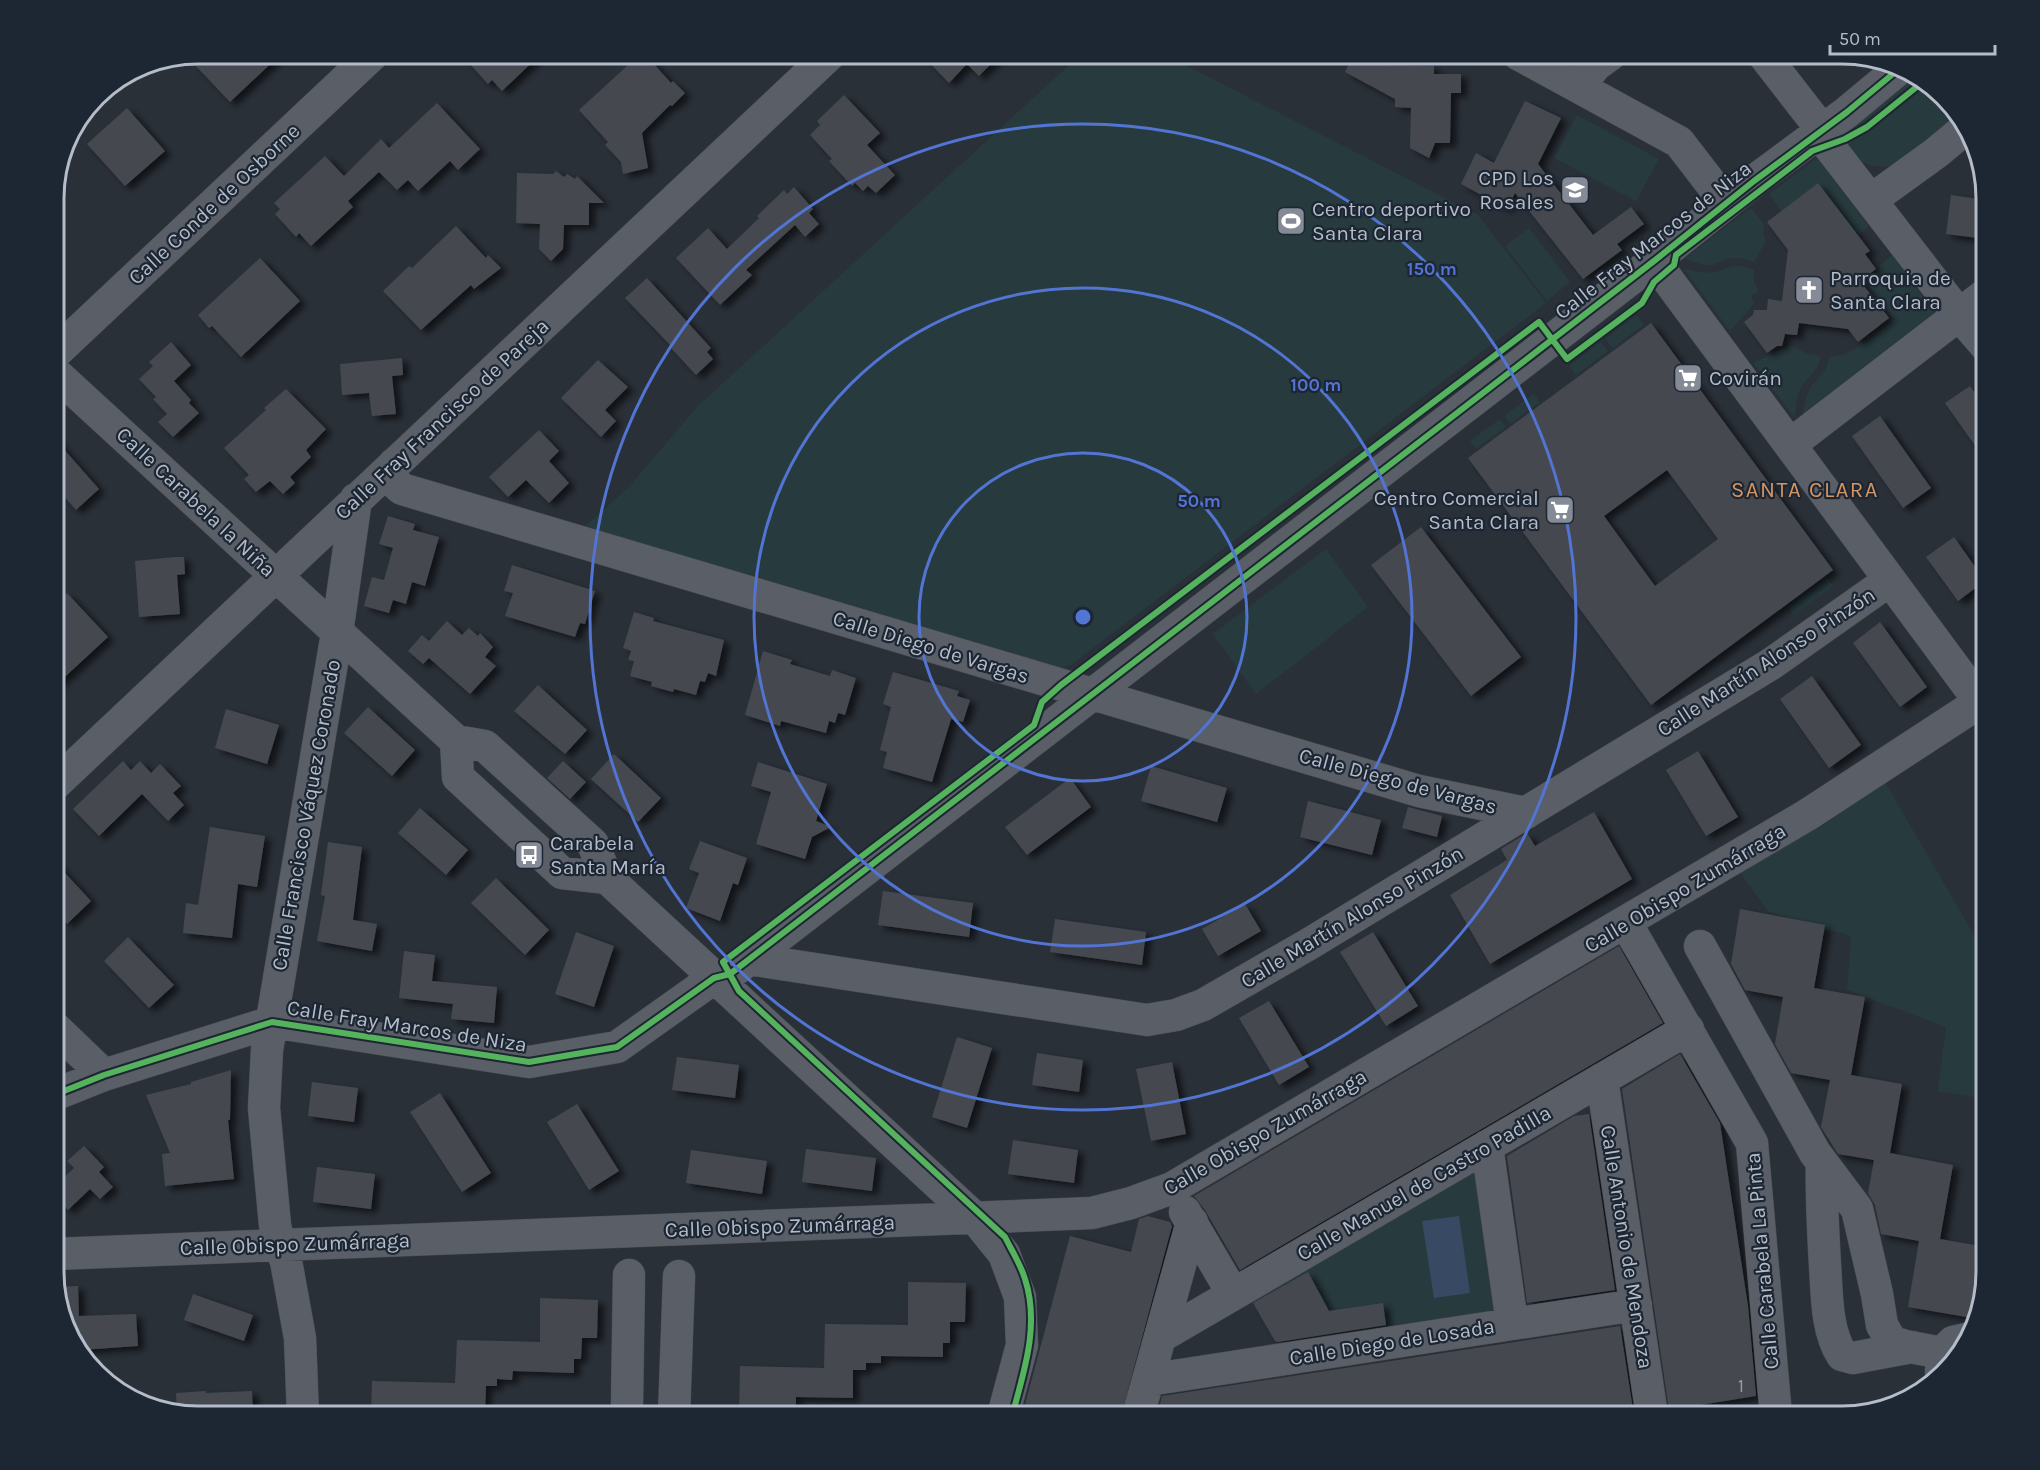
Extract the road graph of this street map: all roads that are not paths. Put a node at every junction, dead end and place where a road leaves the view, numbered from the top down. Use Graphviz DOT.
graph roads {
  1 [pos="362,64"];
  2 [pos="819,64"];
  3 [pos="1537,64"];
  4 [pos="1597,64"];
  5 [pos="1771,64"];
  6 [pos="1892,75"];
  7 [pos="1578,86"];
  8 [pos="1822,130"];
  9 [pos="1959,134"];
  10 [pos="1871,200"];
  11 [pos="1726,203"];
  12 [pos="1654,261"];
  13 [pos="1976,302"];
  14 [pos="1960,316"];
  15 [pos="1976,334"];
  16 [pos="65,344"];
  17 [pos="65,382"];
  18 [pos="1791,444"];
  19 [pos="394,464"];
  20 [pos="356,500"];
  21 [pos="276,576"];
  22 [pos="1890,580"];
  23 [pos="337,633"];
  24 [pos="1094,695"];
  25 [pos="1976,697"];
  26 [pos="1976,710"];
  27 [pos="456,741"];
  28 [pos="65,774"];
  29 [pos="1526,813"];
  30 [pos="607,878"];
  31 [pos="1626,923"];
  32 [pos="1700,946"];
  33 [pos="749,960"];
  34 [pos="714,978"];
  35 [pos="1722,985"];
  36 [pos="1683,1020"];
  37 [pos="272,1022"];
  38 [pos="65,1038"];
  39 [pos="104,1075"];
  40 [pos="1602,1079"];
  41 [pos="65,1091"];
  42 [pos="1487,1146"];
  43 [pos="1822,1163"];
  44 [pos="1172,1188"];
  45 [pos="975,1218"];
  46 [pos="1192,1222"];
  47 [pos="279,1245"];
  48 [pos="65,1254"];
  49 [pos="629,1275"];
  50 [pos="679,1276"];
  51 [pos="1233,1294"];
  52 [pos="1636,1305"];
  53 [pos="1512,1323"];
  54 [pos="1160,1337"];
  55 [pos="1940,1353"];
  56 [pos="1148,1380"];
  57 [pos="303,1406"];
  58 [pos="628,1406"];
  59 [pos="641,1406"];
  60 [pos="660,1406"];
  61 [pos="674,1406"];
  62 [pos="1007,1406"];
  63 [pos="1141,1406"];
  64 [pos="1651,1406"];
  65 [pos="1775,1406"];
  1 -- 16 [label="street, Calle Conde de Osborne"];
  2 -- 19 [label="street, Calle Fray Francisco de Pareja"];
  3 -- 7 [label="street"];
  4 -- 7 [label="street"];
  5 -- 8 [label="street"];
  6 -- 8 [label="street, Calle Fray Marcos de Niza"];
  7 -- 11 [label="street"];
  8 -- 10 [label="street"];
  8 -- 11 [label="street, Calle Fray Marcos de Niza"];
  9 -- 10 [label="street"];
  10 -- 14 [label="street"];
  11 -- 12 [label="street, Calle Fray Marcos de Niza"];
  12 -- 18 [label="street"];
  12 -- 24 [label="street, Calle Fray Marcos de Niza"];
  13 -- 14 [label="street"];
  14 -- 15 [label="street"];
  14 -- 18 [label="street"];
  17 -- 21 [label="street, Calle Carabela la Niña"];
  18 -- 22 [label="street"];
  19 -- 20 [label="street, Calle Fray Francisco de Pareja"];
  19 -- 24 [label="street, Calle Diego de Vargas"];
  20 -- 21 [label="street, Calle Fray Francisco de Pareja"];
  20 -- 23 [label="street, Calle Francisco Váquez Coronado"];
  21 -- 23 [label="street, Calle Carabela la Niña"];
  21 -- 28 [label="street, Calle Fray Francisco de Pareja"];
  22 -- 25 [label="street"];
  22 -- 29 [label="street, Calle Martín Alonso Pinzón"];
  23 -- 27 [label="street, Calle Carabela la Niña"];
  23 -- 37 [label="street, Calle Francisco Váquez Coronado"];
  24 -- 29 [label="street, Calle Diego de Vargas"];
  24 -- 33 [label="street, Calle Fray Marcos de Niza"];
  26 -- 31 [label="street, Calle Obispo Zumárraga"];
  27 -- 30 [label="street"];
  27 -- 30 [label="street"];
  29 -- 33 [label="street, Calle Martín Alonso Pinzón"];
  30 -- 34 [label="street"];
  31 -- 36 [label="street, Calle Carabela La Pinta"];
  31 -- 44 [label="street, Calle Obispo Zumárraga"];
  32 -- 35 [label="street"];
  33 -- 34 [label="street, Calle Fray Marcos de Niza"];
  34 -- 37 [label="street, Calle Fray Marcos de Niza"];
  34 -- 45 [label="street"];
  35 -- 36 [label="street, Calle Manuel de Castro Padilla"];
  35 -- 43 [label="street"];
  36 -- 40 [label="street, Calle Manuel de Castro Padilla"];
  36 -- 65 [label="street, Calle Carabela La Pinta"];
  37 -- 39 [label="street, Calle Fray Marcos de Niza"];
  37 -- 47 [label="street, Calle Francisco Váquez Coronado"];
  38 -- 39 [label="street"];
  39 -- 41 [label="street, Calle Fray Marcos de Niza"];
  40 -- 42 [label="street, Calle Manuel de Castro Padilla"];
  40 -- 52 [label="street, Calle Antonio de Mendoza"];
  42 -- 51 [label="street, Calle Manuel de Castro Padilla"];
  42 -- 53 [label="street"];
  43 -- 55 [label="street"];
  43 -- 55 [label="street"];
  44 -- 45 [label="street, Calle Obispo Zumárraga"];
  44 -- 46 [label="street"];
  45 -- 47 [label="street, Calle Obispo Zumárraga"];
  45 -- 62 [label="street"];
  46 -- 51 [label="street"];
  46 -- 54 [label="street"];
  47 -- 48 [label="street, Calle Obispo Zumárraga"];
  47 -- 57 [label="street, Calle Francisco Váquez Coronado"];
  49 -- 58 [label="street"];
  50 -- 61 [label="street"];
  51 -- 54 [label="street, Calle Manuel de Castro Padilla"];
  52 -- 53 [label="street, Calle Diego de Losada"];
  52 -- 64 [label="street, Calle Antonio de Mendoza"];
  53 -- 56 [label="street, Calle Diego de Losada"];
  54 -- 56 [label="street"];
  56 -- 63 [label="street"];
  59 -- 60 [label="street"];
}
